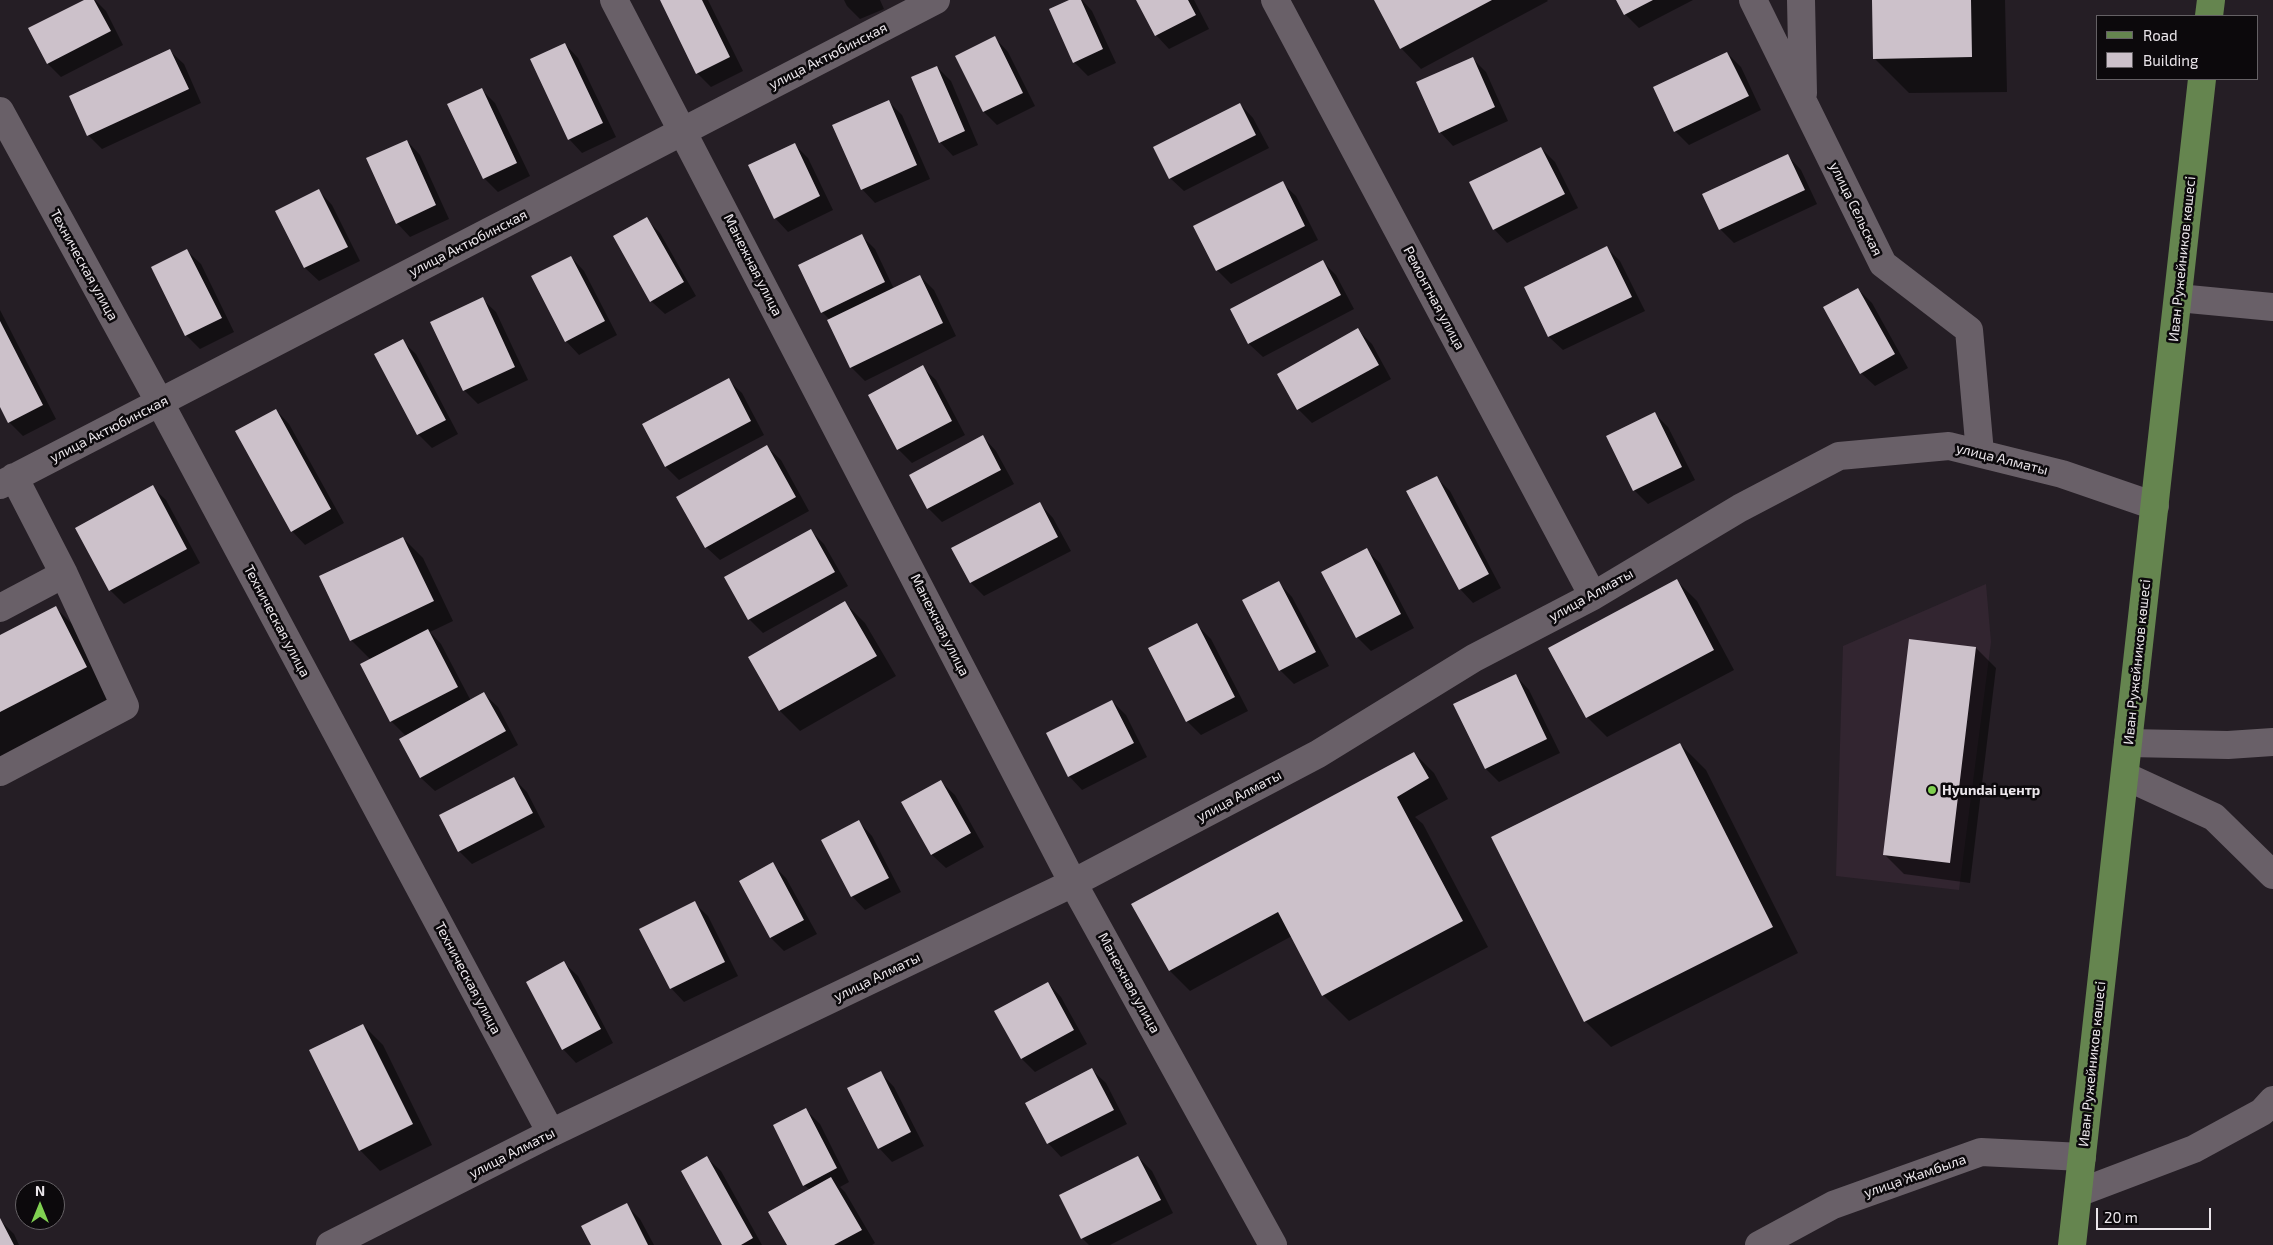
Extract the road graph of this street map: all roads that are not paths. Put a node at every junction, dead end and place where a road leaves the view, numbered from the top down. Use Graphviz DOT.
graph roads {
  1 [pos="614,0"];
  2 [pos="936,0"];
  3 [pos="1275,0"];
  4 [pos="1752,0"];
  5 [pos="1801,0"];
  6 [pos="2211,0"];
  7 [pos="2209,15"];
  8 [pos="2202,80"];
  9 [pos="1803,102"];
  10 [pos="0,111"];
  11 [pos="683,131"];
  12 [pos="2178,298"];
  13 [pos="2273,307"];
  14 [pos="160,403"];
  15 [pos="1980,453"];
  16 [pos="7,481"];
  17 [pos="2155,506"];
  18 [pos="64,574"];
  19 [pos="1593,596"];
  20 [pos="0,608"];
  21 [pos="2273,742"];
  22 [pos="2128,743"];
  23 [pos="0,772"];
  24 [pos="2125,776"];
  25 [pos="2273,875"];
  26 [pos="1073,883"];
  27 [pos="2273,1100"];
  28 [pos="551,1133"];
  29 [pos="2082,1157"];
  30 [pos="2078,1192"];
  31 [pos="330,1245"];
  32 [pos="1273,1245"];
  33 [pos="1759,1245"];
  34 [pos="2072,1245"];
  1 -- 11 [label="street, Манежная улица"];
  2 -- 11 [label="street, улица Актюбинская"];
  3 -- 19 [label="street, Ремонтная улица"];
  4 -- 9 [label="street, улица Сельская"];
  5 -- 9 [label="street"];
  6 -- 7 [label="main road"];
  8 -- 12 [label="main road, Иван Ружейников көшесі"];
  9 -- 15 [label="street, улица Сельская"];
  10 -- 14 [label="street, Техническая улица"];
  11 -- 14 [label="street, улица Актюбинская"];
  11 -- 26 [label="street, Манежная улица"];
  12 -- 13 [label="street"];
  12 -- 17 [label="main road, Иван Ружейников көшесі"];
  14 -- 16 [label="street, улица Актюбинская"];
  14 -- 28 [label="street, Техническая улица"];
  15 -- 17 [label="street, улица Алматы"];
  15 -- 19 [label="street, улица Алматы"];
  16 -- 18 [label="street"];
  17 -- 22 [label="main road, Иван Ружейников көшесі"];
  18 -- 20 [label="street"];
  18 -- 23 [label="street"];
  19 -- 26 [label="street, улица Алматы"];
  21 -- 22 [label="street"];
  22 -- 24 [label="main road, Иван Ружейников көшесі"];
  24 -- 25 [label="street"];
  24 -- 29 [label="main road, Иван Ружейников көшесі"];
  26 -- 28 [label="street, улица Алматы"];
  26 -- 32 [label="street, Манежная улица"];
  27 -- 30 [label="street"];
  28 -- 31 [label="street, улица Алматы"];
  29 -- 30 [label="main road, Иван Ружейников көшесі"];
  29 -- 33 [label="street, улица Жамбыла"];
  30 -- 34 [label="main road, Иван Ружейников көшесі"];
}
